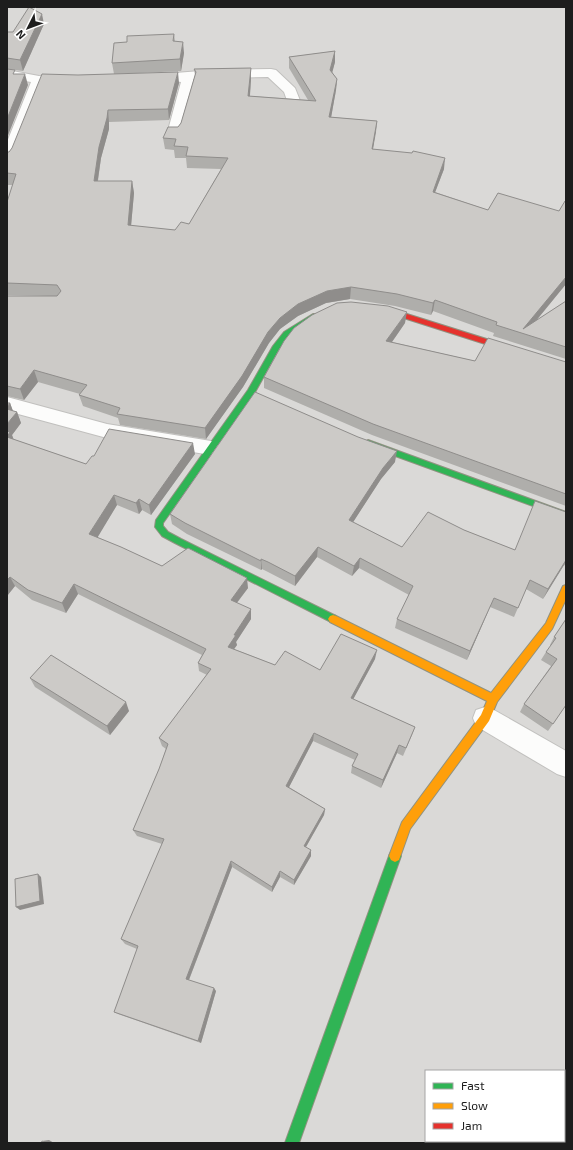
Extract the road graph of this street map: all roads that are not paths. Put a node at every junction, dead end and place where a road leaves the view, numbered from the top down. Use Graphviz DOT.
graph roads {
  1 [pos="7,74"];
  2 [pos="176,77"];
  3 [pos="141,79"];
  4 [pos="39,80"];
  5 [pos="80,81"];
  6 [pos="294,103"];
  7 [pos="174,134"];
  8 [pos="7,159"];
  9 [pos="370,308"];
  10 [pos="327,310"];
  11 [pos="566,367"];
  12 [pos="7,404"];
  13 [pos="357,438"];
  14 [pos="211,448"];
  15 [pos="566,515"];
  16 [pos="566,589"];
  17 [pos="489,708"];
  18 [pos="566,765"];
  19 [pos="292,1143"];
  1 -- 4 [label="street"];
  2 -- 3 [label="street"];
  2 -- 6 [label="street"];
  2 -- 7 [label="street"];
  4 -- 5 [label="street"];
  4 -- 8 [label="street"];
  9 -- 11 [label="street"];
  10 -- 14 [label="street"];
  12 -- 14 [label="street"];
  13 -- 15 [label="street"];
  14 -- 17 [label="street"];
  16 -- 17 [label="street"];
  17 -- 18 [label="street"];
  17 -- 19 [label="street"];
}
